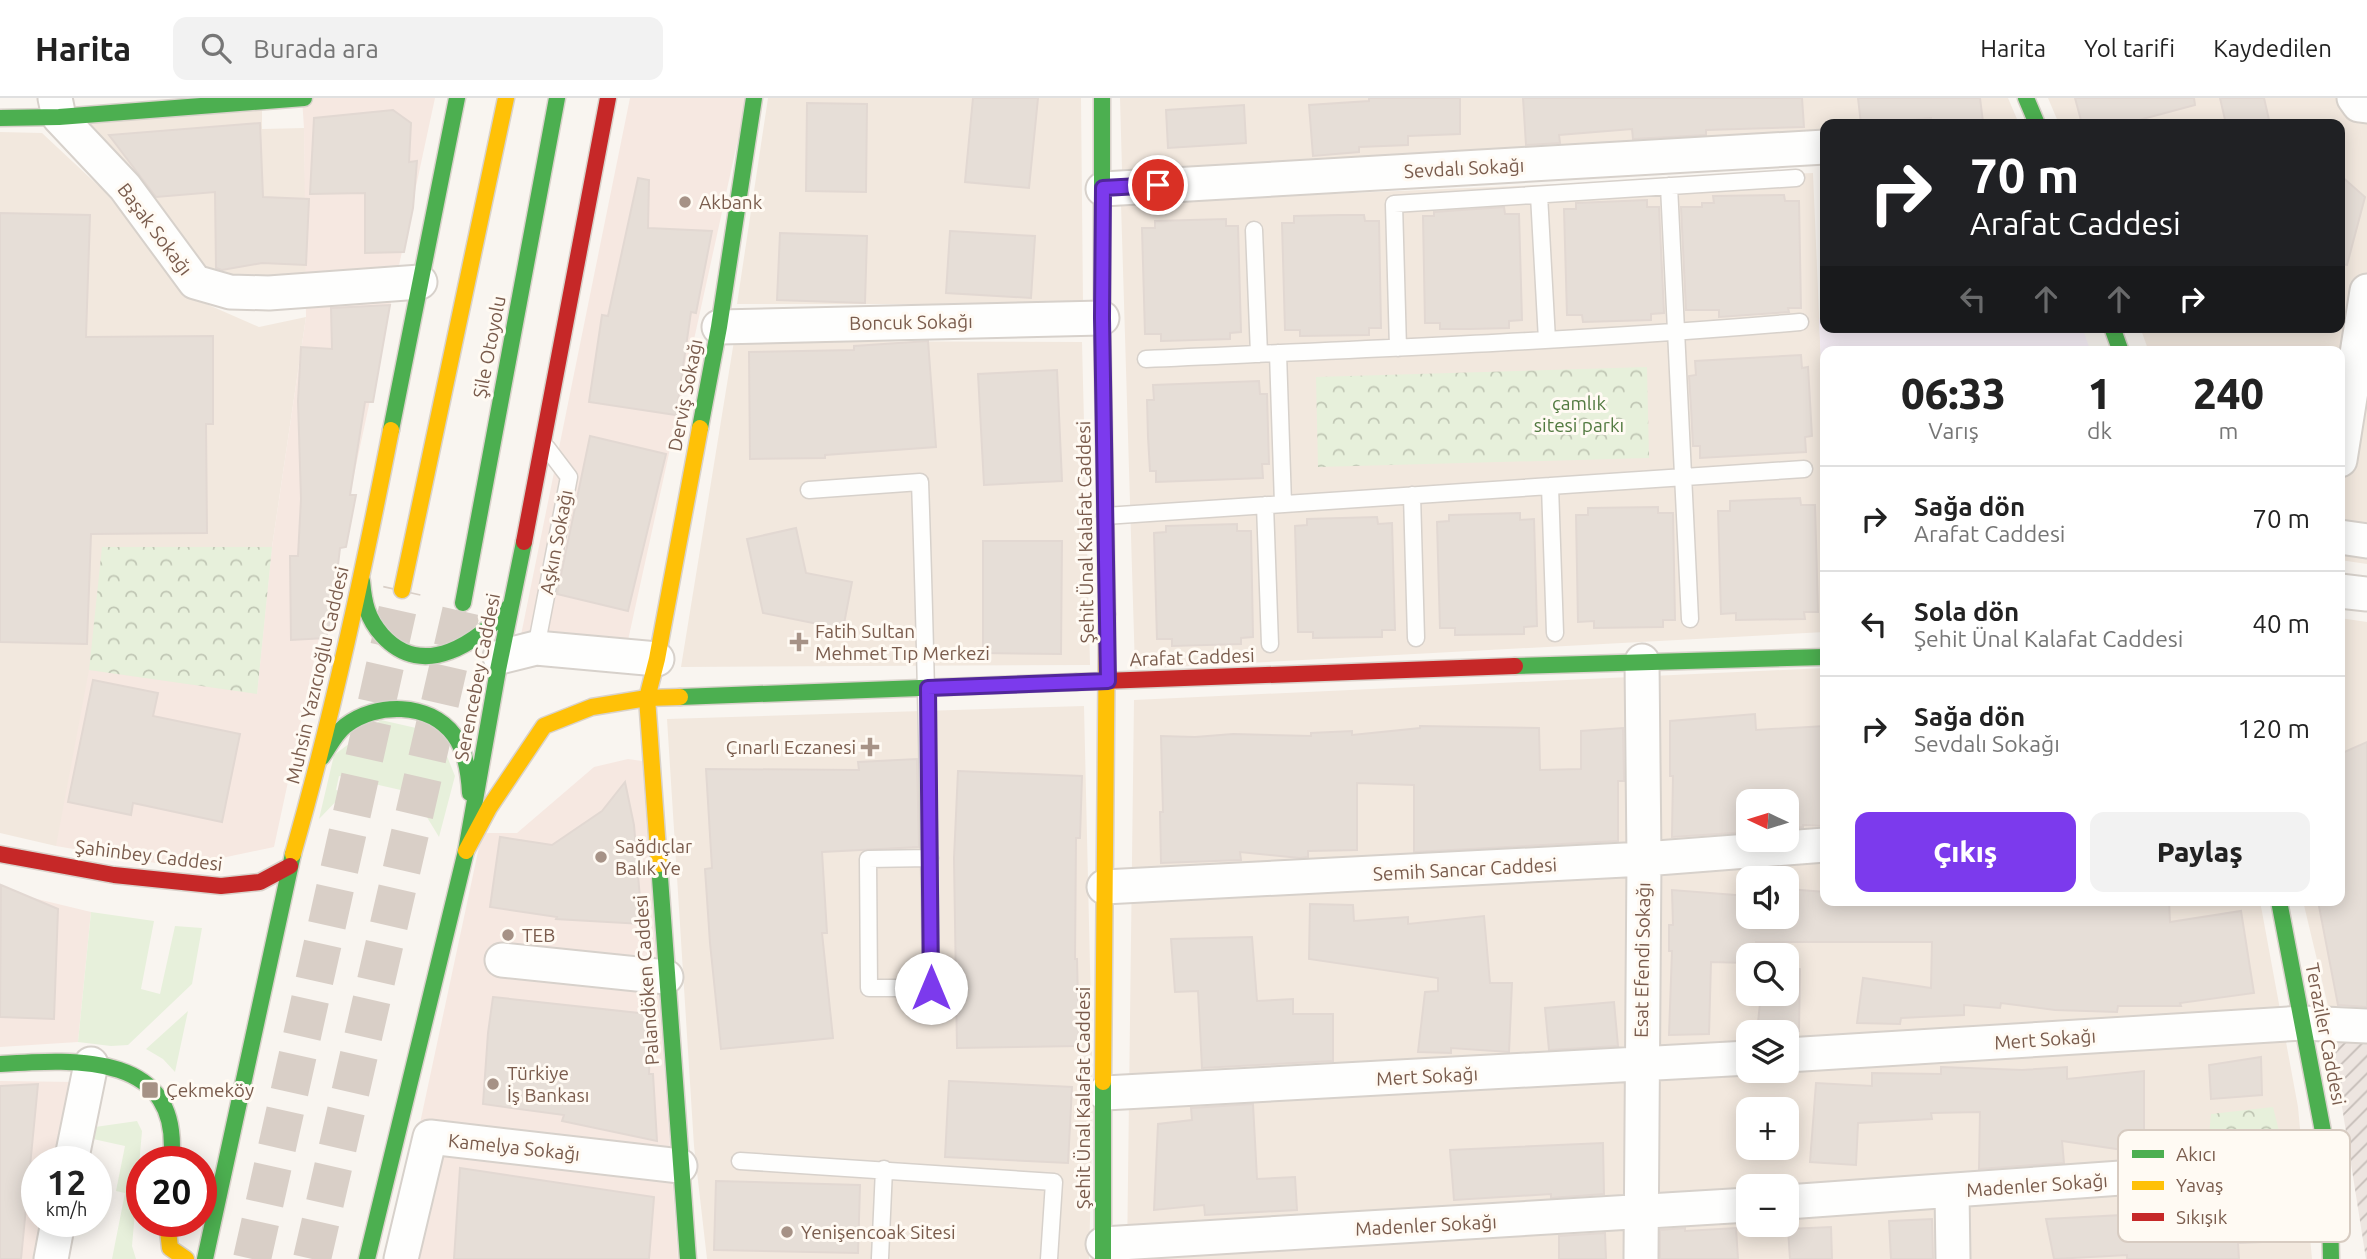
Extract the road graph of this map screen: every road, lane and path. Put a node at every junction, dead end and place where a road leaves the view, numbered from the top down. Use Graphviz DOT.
graph roads {
  1 [pos="304,98"];
  2 [pos="457,98"];
  3 [pos="506,98"];
  4 [pos="557,98"];
  5 [pos="608,98"];
  6 [pos="754,98"];
  7 [pos="1102,98"];
  8 [pos="2026,98"];
  9 [pos="2354,98"];
  10 [pos="270,99"];
  11 [pos="47,105"];
  12 [pos="2367,106"];
  13 [pos="0,118"];
  14 [pos="2035,119"];
  15 [pos="1820,147"];
  16 [pos="1796,178"];
  17 [pos="1669,186"];
  18 [pos="1103,188"];
  19 [pos="1539,195"];
  20 [pos="1254,230"];
  21 [pos="420,282"];
  22 [pos="2367,291"];
  23 [pos="1102,318"];
  24 [pos="1800,321"];
  25 [pos="719,327"];
  26 [pos="1677,333"];
  27 [pos="1547,340"];
  28 [pos="1398,348"];
  29 [pos="1278,353"];
  30 [pos="1259,354"];
  31 [pos="1146,359"];
  32 [pos="2345,429"];
  33 [pos="544,444"];
  34 [pos="1804,469"];
  35 [pos="1684,477"];
  36 [pos="1550,486"];
  37 [pos="809,490"];
  38 [pos="1412,495"];
  39 [pos="1283,504"];
  40 [pos="1265,505"];
  41 [pos="1105,516"];
  42 [pos="2345,538"];
  43 [pos="2367,541"];
  44 [pos="362,579"];
  45 [pos="402,590"];
  46 [pos="2345,592"];
  47 [pos="2367,594"];
  48 [pos="463,603"];
  49 [pos="511,605"];
  50 [pos="1690,619"];
  51 [pos="1555,633"];
  52 [pos="1416,638"];
  53 [pos="1270,644"];
  54 [pos="536,648"];
  55 [pos="500,657"];
  56 [pos="1820,657"];
  57 [pos="657,659"];
  58 [pos="1642,661"];
  59 [pos="1108,681"];
  60 [pos="928,688"];
  61 [pos="647,698"];
  62 [pos="320,759"];
  63 [pos="472,816"];
  64 [pos="1820,845"];
  65 [pos="466,851"];
  66 [pos="0,854"];
  67 [pos="929,858"];
  68 [pos="1644,859"];
  69 [pos="290,866"];
  70 [pos="1104,887"];
  71 [pos="2280,906"];
  72 [pos="502,960"];
  73 [pos="666,977"];
  74 [pos="2302,1023"];
  75 [pos="2367,1026"];
  76 [pos="1799,1054"];
  77 [pos="1736,1059"];
  78 [pos="0,1063"];
  79 [pos="90,1065"];
  80 [pos="1640,1065"];
  81 [pos="1105,1093"];
  82 [pos="2323,1130"];
  83 [pos="74,1146"];
  84 [pos="172,1146"];
  85 [pos="740,1161"];
  86 [pos="680,1166"];
  87 [pos="884,1169"];
  88 [pos="2118,1179"];
  89 [pos="1952,1191"];
  90 [pos="1799,1201"];
  91 [pos="1736,1206"];
  92 [pos="1642,1213"];
  93 [pos="55,1237"];
  94 [pos="169,1237"];
  95 [pos="1103,1251"];
  96 [pos="880,1258"];
  97 [pos="51,1259"];
  98 [pos="187,1259"];
  99 [pos="205,1259"];
  100 [pos="367,1259"];
  101 [pos="401,1259"];
  102 [pos="688,1259"];
  103 [pos="1049,1259"];
  104 [pos="1641,1259"];
  105 [pos="1953,1259"];
  1 -- 10 [label="main road"];
  2 -- 21 [label="main road, Muhsin Yazıcıoğlu Caddesi"];
  3 -- 45 [label="main road, Şile Otoyolu"];
  4 -- 48 [label="main road, Şile Otoyolu"];
  5 -- 33 [label="main road, Serencebey Caddesi"];
  6 -- 25 [label="main road, Derviş Sokağı"];
  7 -- 18 [label="main road, Şehit Ünal Kalafat Caddesi"];
  8 -- 14 [label="main road"];
  9 -- 12 [label="street"];
  10 -- 11 [label="main road"];
  11 -- 13 [label="main road"];
  11 -- 21 [label="street, Başak Sokağı"];
  15 -- 18 [label="street, Sevdalı Sokağı"];
  16 -- 17 [label="lane"];
  17 -- 19 [label="lane"];
  17 -- 26 [label="lane"];
  18 -- 23 [label="main road, Şehit Ünal Kalafat Caddesi"];
  19 -- 27 [label="lane"];
  19 -- 28 [label="lane"];
  20 -- 30 [label="lane"];
  21 -- 44 [label="main road, Muhsin Yazıcıoğlu Caddesi"];
  22 -- 32 [label="street"];
  23 -- 25 [label="street, Boncuk Sokağı"];
  23 -- 41 [label="main road, Şehit Ünal Kalafat Caddesi"];
  24 -- 26 [label="lane"];
  25 -- 57 [label="main road, Derviş Sokağı"];
  26 -- 27 [label="lane"];
  26 -- 35 [label="lane"];
  27 -- 28 [label="lane"];
  28 -- 29 [label="lane"];
  29 -- 30 [label="lane"];
  29 -- 39 [label="lane"];
  30 -- 31 [label="lane"];
  33 -- 49 [label="main road, Serencebey Caddesi"];
  33 -- 54 [label="lane, Aşkın Sokağı"];
  34 -- 35 [label="lane"];
  35 -- 36 [label="lane"];
  35 -- 50 [label="lane"];
  36 -- 38 [label="lane"];
  36 -- 51 [label="lane"];
  37 -- 60 [label="lane"];
  38 -- 39 [label="lane"];
  38 -- 52 [label="lane"];
  39 -- 40 [label="lane"];
  40 -- 41 [label="lane"];
  40 -- 53 [label="lane"];
  41 -- 59 [label="main road, Şehit Ünal Kalafat Caddesi"];
  42 -- 43 [label="street"];
  44 -- 49 [label="main road"];
  44 -- 62 [label="main road, Muhsin Yazıcıoğlu Caddesi"];
  46 -- 47 [label="street"];
  49 -- 55 [label="main road, Serencebey Caddesi"];
  54 -- 55 [label="street"];
  54 -- 57 [label="street"];
  55 -- 63 [label="main road, Serencebey Caddesi"];
  56 -- 58 [label="main road, Arafat Caddesi"];
  57 -- 61 [label="main road, Derviş Sokağı"];
  58 -- 59 [label="main road, Arafat Caddesi"];
  58 -- 68 [label="street, Esat Efendi Sokağı"];
  59 -- 60 [label="main road, Arafat Caddesi"];
  59 -- 70 [label="main road, Şehit Ünal Kalafat Caddesi"];
  60 -- 61 [label="main road, Arafat Caddesi"];
  60 -- 67 [label="lane"];
  61 -- 65 [label="main road, Arafat Caddesi"];
  61 -- 73 [label="main road, Palandöken Caddesi"];
  62 -- 63 [label="main road"];
  62 -- 69 [label="main road, Muhsin Yazıcıoğlu Caddesi"];
  63 -- 65 [label="main road, Serencebey Caddesi"];
  64 -- 68 [label="street, Semih Sancar Caddesi"];
  65 -- 100 [label="main road, Serencebey Caddesi"];
  66 -- 69 [label="main road, Şahinbey Caddesi"];
  67 -- 67 [label="lane"];
  68 -- 70 [label="street, Semih Sancar Caddesi"];
  68 -- 80 [label="street, Esat Efendi Sokağı"];
  69 -- 99 [label="main road, Muhsin Yazıcıoğlu Caddesi"];
  70 -- 81 [label="main road, Şehit Ünal Kalafat Caddesi"];
  71 -- 74 [label="main road, Teraziler Caddesi"];
  72 -- 73 [label="street"];
  73 -- 86 [label="main road, Palandöken Caddesi"];
  74 -- 75 [label="street, Mert Sokağı"];
  74 -- 76 [label="street, Mert Sokağı"];
  74 -- 82 [label="main road, Teraziler Caddesi"];
  77 -- 80 [label="street, Mert Sokağı"];
  78 -- 79 [label="main road"];
  79 -- 83 [label="street"];
  79 -- 84 [label="main road"];
  80 -- 81 [label="street, Mert Sokağı"];
  80 -- 92 [label="street, Esat Efendi Sokağı"];
  81 -- 95 [label="main road, Şehit Ünal Kalafat Caddesi"];
  85 -- 87 [label="lane"];
  86 -- 101 [label="street, Kamelya Sokağı"];
  86 -- 102 [label="main road, Palandöken Caddesi"];
  87 -- 96 [label="lane"];
  87 -- 103 [label="lane"];
  88 -- 89 [label="street, Madenler Sokağı"];
  89 -- 90 [label="street, Madenler Sokağı"];
  89 -- 105 [label="street"];
  91 -- 92 [label="street, Madenler Sokağı"];
  92 -- 95 [label="street, Madenler Sokağı"];
  92 -- 104 [label="street, Esat Efendi Sokağı"];
  93 -- 97 [label="street"];
  94 -- 98 [label="main road"];
}
